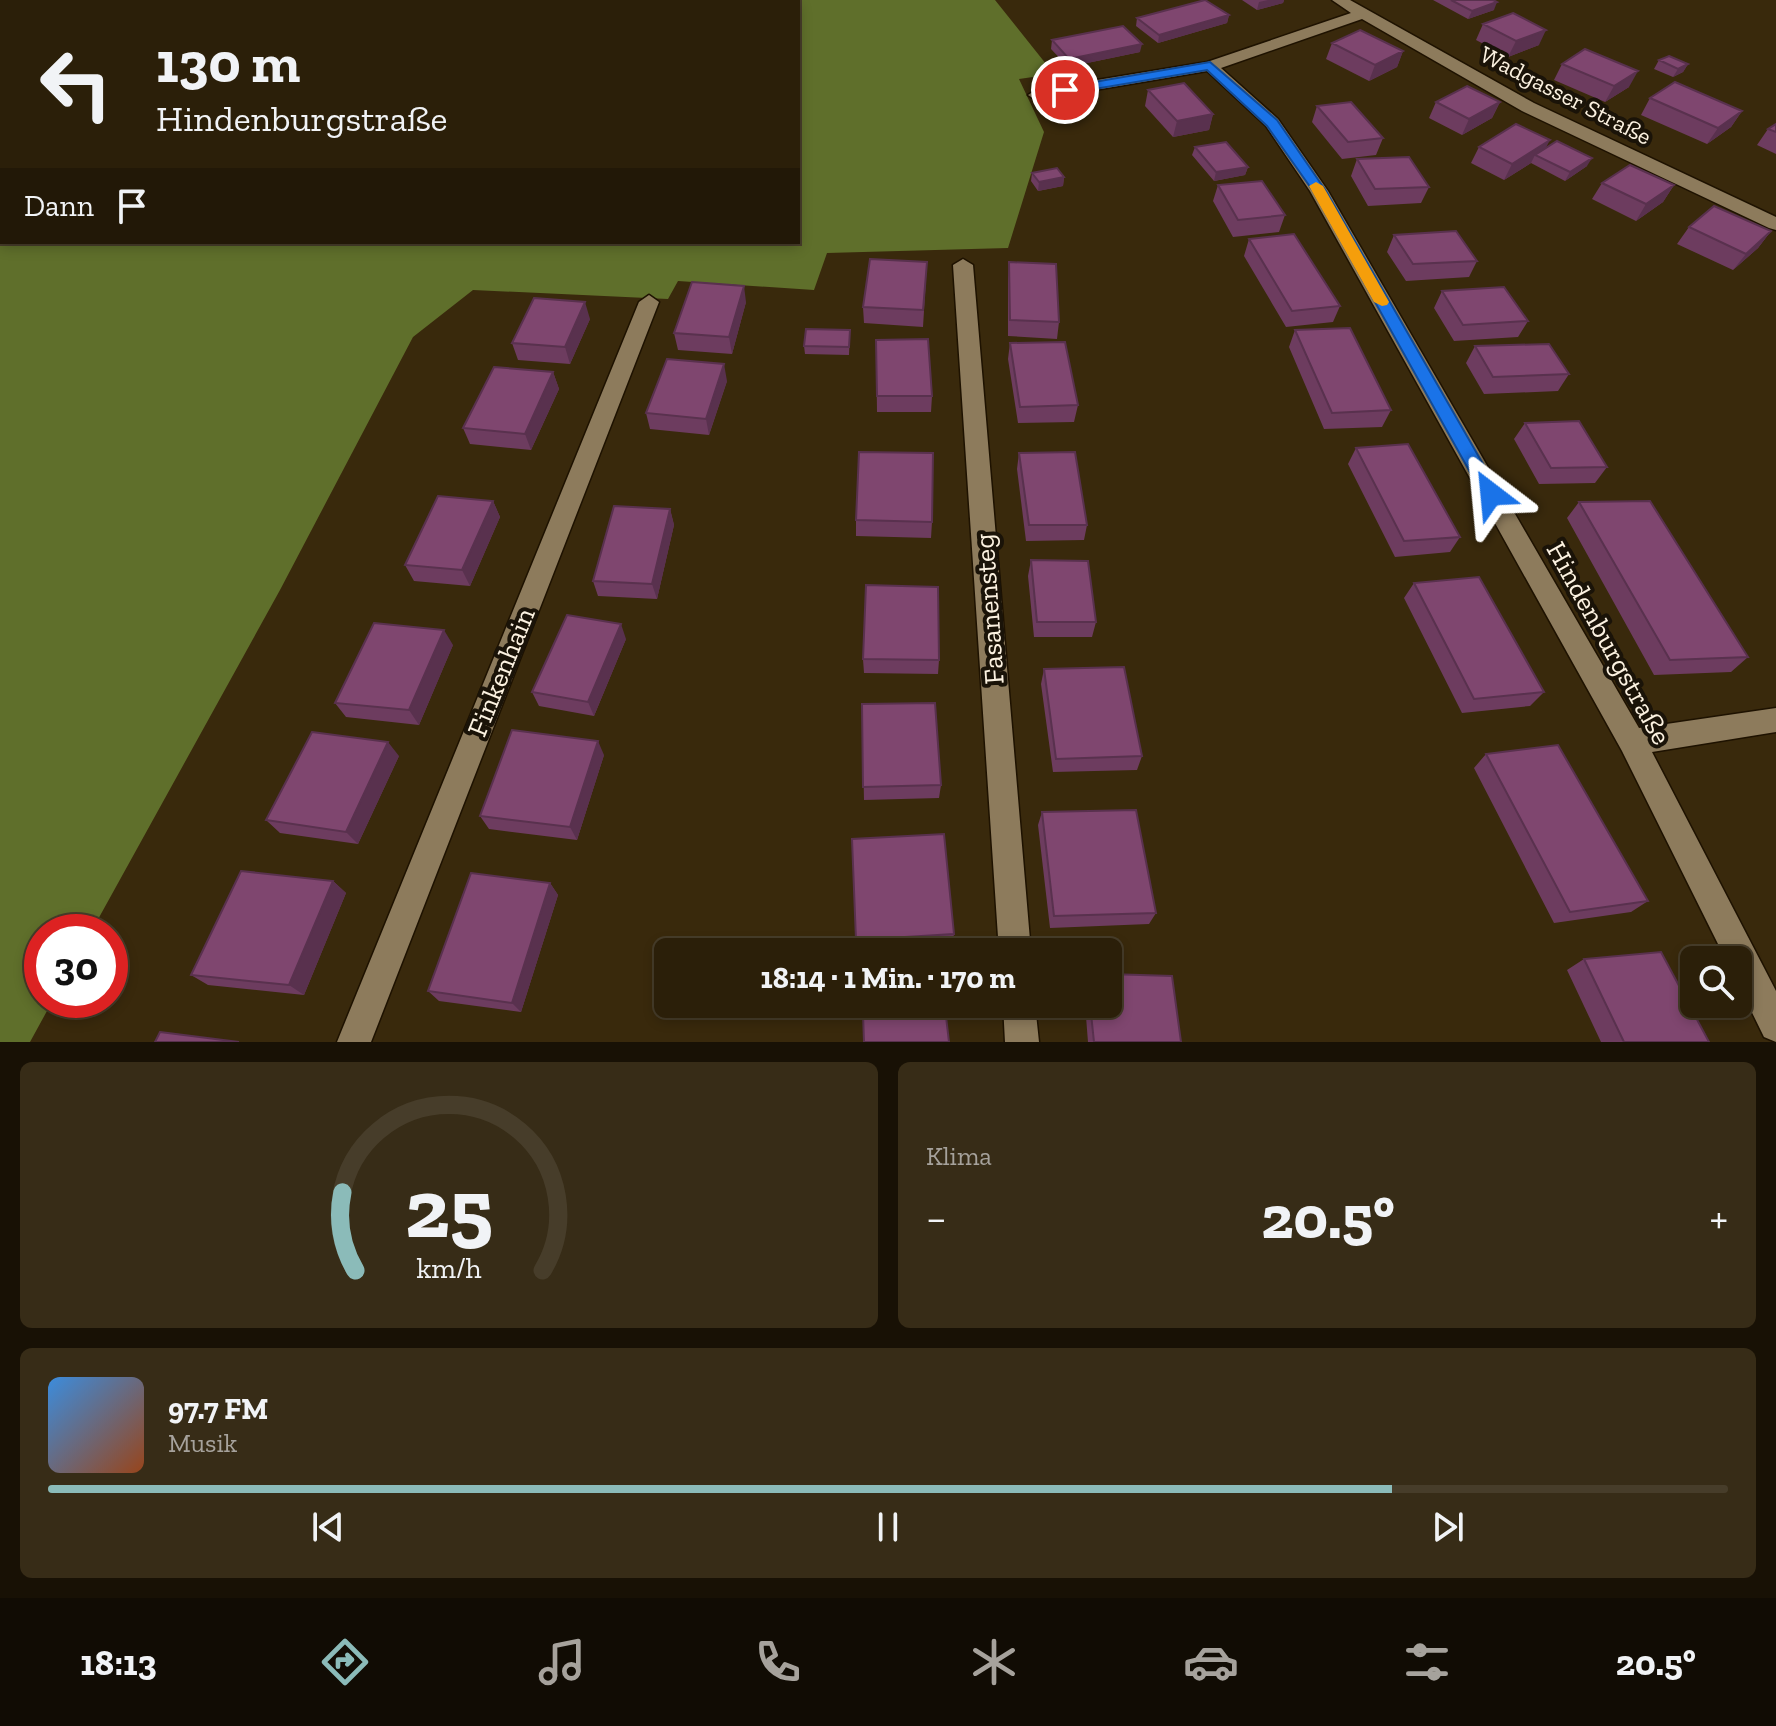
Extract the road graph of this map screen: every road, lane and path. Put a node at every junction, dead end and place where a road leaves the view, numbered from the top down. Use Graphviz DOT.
graph roads {
  1 [pos="1339,0"];
  2 [pos="1360,15"];
  3 [pos="1210,66"];
  4 [pos="1036,95"];
  5 [pos="1776,224"];
  6 [pos="963,265"];
  7 [pos="649,302"];
  8 [pos="1776,720"];
  9 [pos="1632,742"];
  10 [pos="1014,938"];
  11 [pos="1020,1018"];
  12 [pos="1776,1025"];
  13 [pos="354,1042"];
  14 [pos="1022,1042"];
  1 -- 2 [label="street, Wadgasser Straße"];
  2 -- 3 [label="street"];
  2 -- 5 [label="street, Wadgasser Straße"];
  3 -- 4 [label="street"];
  3 -- 9 [label="street, Hindenburgstraße"];
  6 -- 10 [label="street, Fasanensteg"];
  7 -- 13 [label="street, Finkenhain"];
  8 -- 9 [label="street"];
  9 -- 12 [label="street, Hindenburgstraße"];
  11 -- 14 [label="street"];
}
